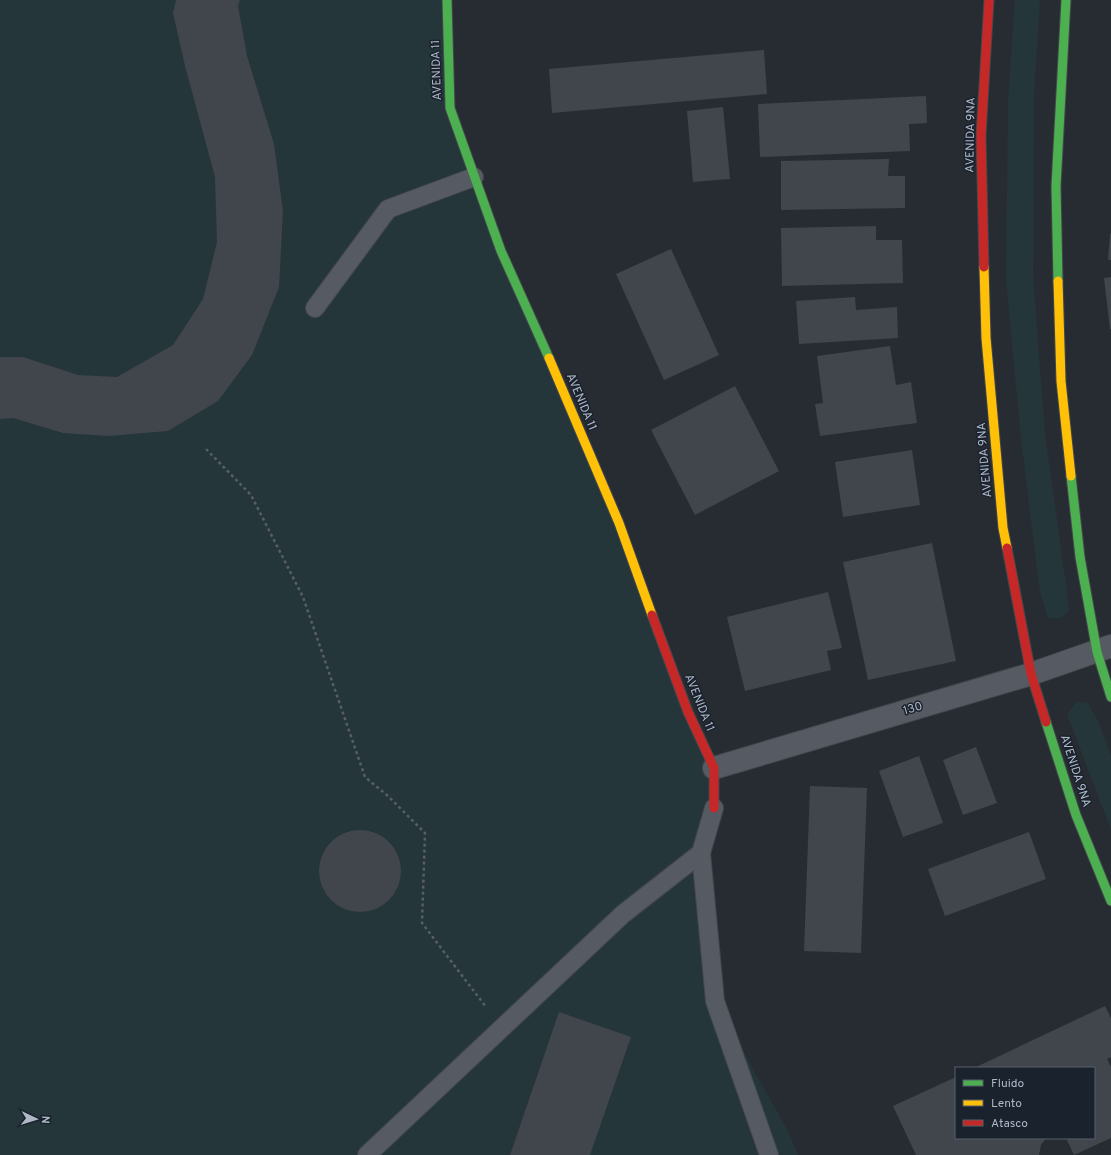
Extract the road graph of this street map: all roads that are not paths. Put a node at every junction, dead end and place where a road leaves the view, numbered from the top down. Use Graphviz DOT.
graph roads {
  1 [pos="447,0"];
  2 [pos="989,0"];
  3 [pos="1066,0"];
  4 [pos="474,177"];
  5 [pos="315,308"];
  6 [pos="1104,649"];
  7 [pos="1031,674"];
  8 [pos="1111,697"];
  9 [pos="714,768"];
  10 [pos="714,808"];
  11 [pos="701,853"];
  12 [pos="1111,901"];
  13 [pos="367,1155"];
  14 [pos="769,1155"];
  1 -- 4 [label="main road, AVENIDA 11"];
  2 -- 7 [label="main road, AVENIDA 9NA"];
  3 -- 6 [label="main road"];
  4 -- 5 [label="lane"];
  4 -- 9 [label="main road, AVENIDA 11"];
  6 -- 7 [label="street, 130"];
  6 -- 8 [label="main road"];
  7 -- 9 [label="street, 130"];
  7 -- 12 [label="main road, AVENIDA 9NA"];
  9 -- 10 [label="main road, AVENIDA 11"];
  10 -- 11 [label="lane"];
  11 -- 13 [label="lane"];
  11 -- 14 [label="lane"];
}
